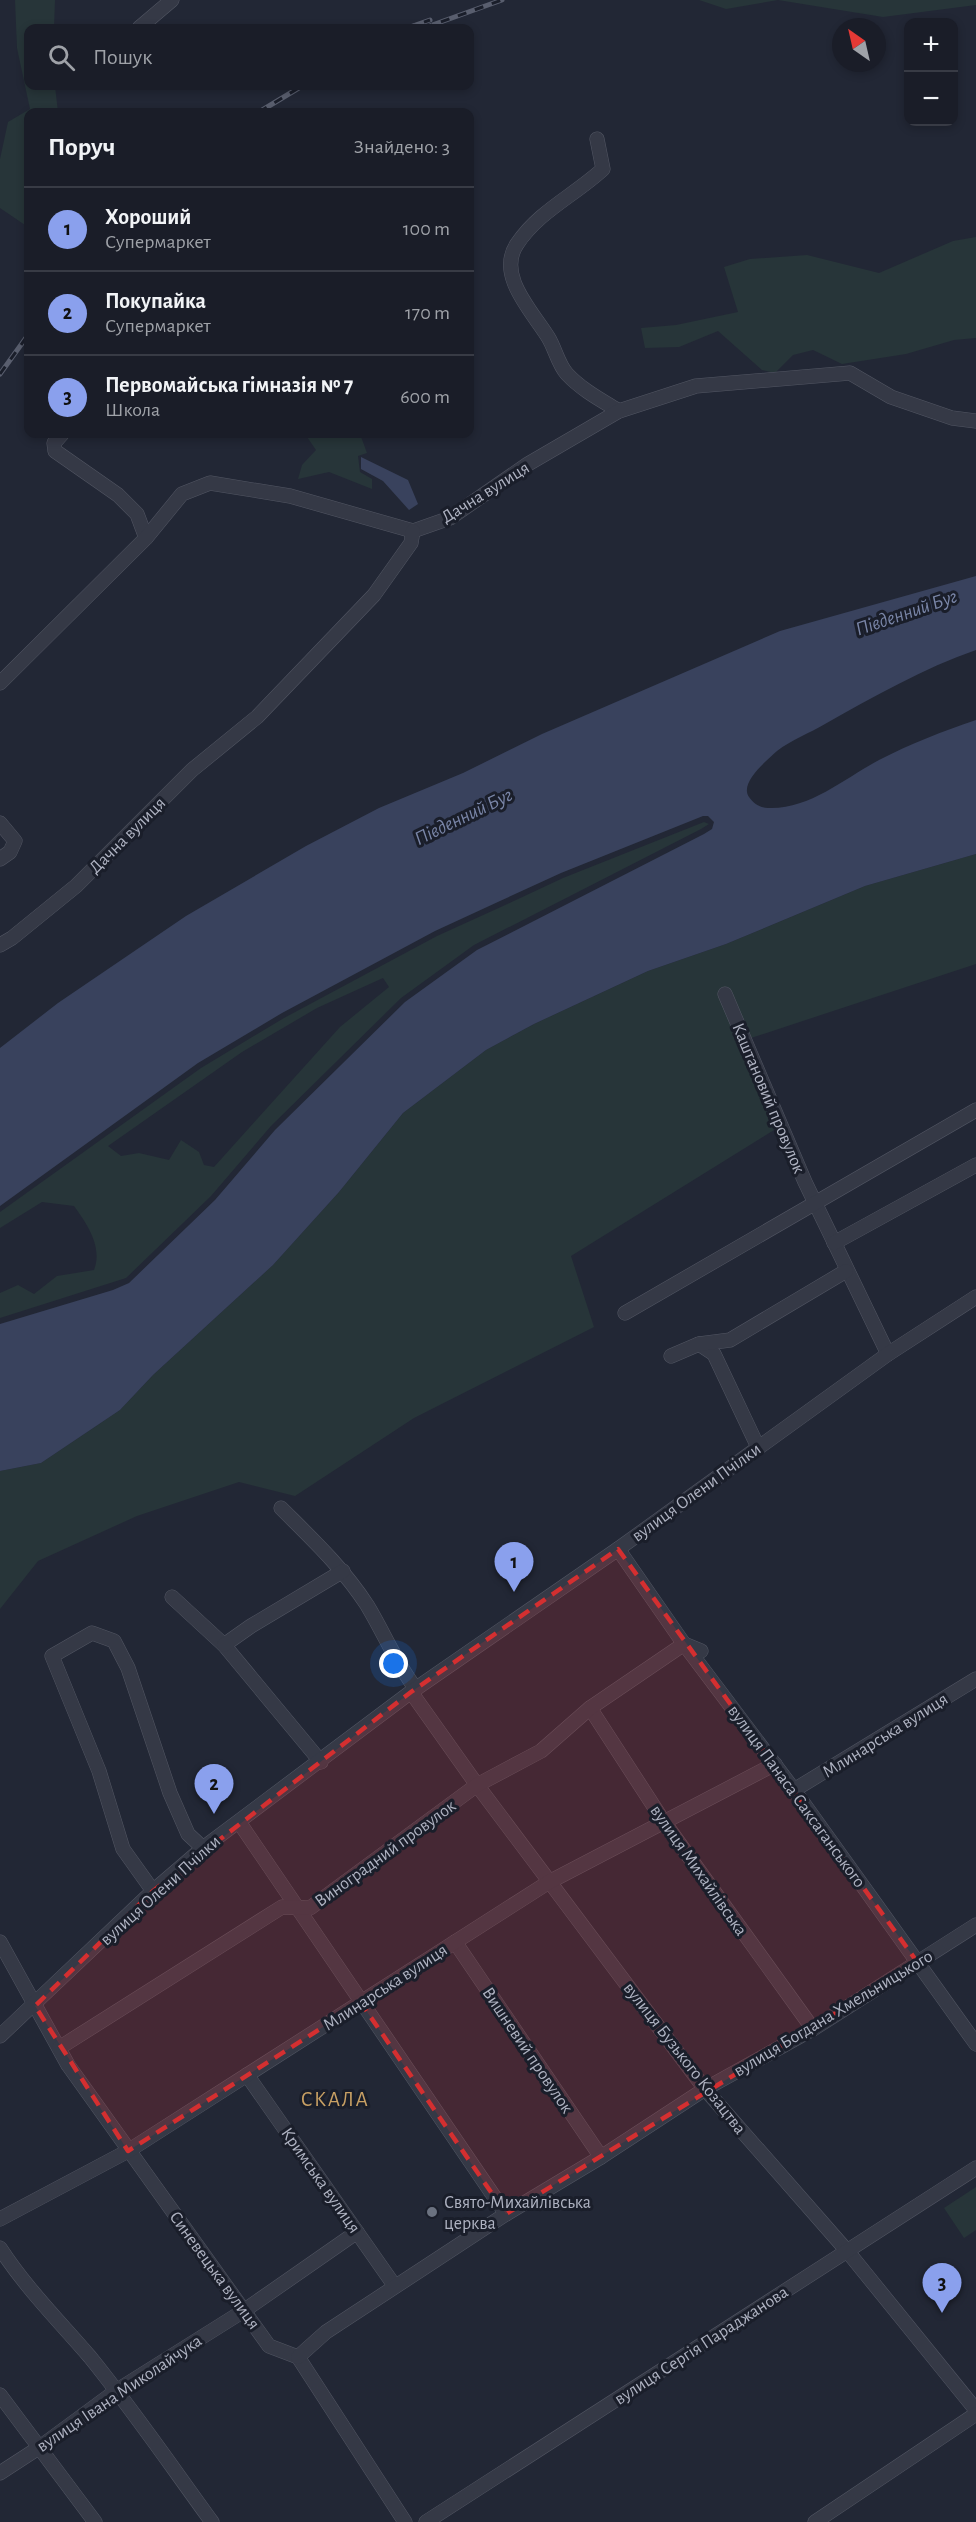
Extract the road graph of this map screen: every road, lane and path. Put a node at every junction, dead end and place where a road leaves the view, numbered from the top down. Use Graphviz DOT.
graph roads {
  1 [pos="172,0"];
  2 [pos="156,6"];
  3 [pos="142,24"];
  4 [pos="597,138"];
  5 [pos="619,411"];
  6 [pos="976,421"];
  7 [pos="58,438"];
  8 [pos="413,531"];
  9 [pos="146,538"];
  10 [pos="0,683"];
  11 [pos="0,823"];
  12 [pos="0,859"];
  13 [pos="0,945"];
  14 [pos="725,994"];
  15 [pos="976,1110"];
  16 [pos="976,1165"];
  17 [pos="814,1201"];
  18 [pos="834,1243"];
  19 [pos="846,1272"];
  20 [pos="976,1297"];
  21 [pos="625,1313"];
  22 [pos="699,1344"];
  23 [pos="888,1354"];
  24 [pos="670,1356"];
  25 [pos="758,1447"];
  26 [pos="281,1508"];
  27 [pos="618,1549"];
  28 [pos="343,1571"];
  29 [pos="172,1597"];
  30 [pos="684,1644"];
  31 [pos="224,1645"];
  32 [pos="701,1651"];
  33 [pos="976,1679"];
  34 [pos="414,1691"];
  35 [pos="590,1708"];
  36 [pos="321,1762"];
  37 [pos="775,1764"];
  38 [pos="477,1785"];
  39 [pos="794,1791"];
  40 [pos="239,1822"];
  41 [pos="664,1822"];
  42 [pos="203,1848"];
  43 [pos="549,1882"];
  44 [pos="153,1891"];
  45 [pos="296,1907"];
  46 [pos="976,1925"];
  47 [pos="0,1942"];
  48 [pos="455,1942"];
  49 [pos="918,1962"];
  50 [pos="361,2003"];
  51 [pos="35,2006"];
  52 [pos="813,2029"];
  53 [pos="0,2036"];
  54 [pos="976,2044"];
  55 [pos="60,2048"];
  56 [pos="247,2075"];
  57 [pos="705,2090"];
  58 [pos="128,2151"];
  59 [pos="601,2157"];
  60 [pos="976,2168"];
  61 [pos="506,2214"];
  62 [pos="0,2219"];
  63 [pos="357,2232"];
  64 [pos="0,2248"];
  65 [pos="848,2252"];
  66 [pos="394,2285"];
  67 [pos="245,2310"];
  68 [pos="298,2357"];
  69 [pos="116,2391"];
  70 [pos="0,2395"];
  71 [pos="976,2412"];
  72 [pos="40,2447"];
  73 [pos="0,2473"];
  74 [pos="95,2522"];
  75 [pos="212,2522"];
  76 [pos="405,2522"];
  77 [pos="426,2522"];
  78 [pos="815,2522"];
  1 -- 2 [label="street"];
  2 -- 3 [label="street"];
  4 -- 5 [label="street"];
  5 -- 6 [label="street, Дачна вулиця"];
  5 -- 8 [label="street, Дачна вулиця"];
  7 -- 9 [label="street"];
  8 -- 9 [label="street"];
  8 -- 13 [label="street, Дачна вулиця"];
  9 -- 10 [label="street"];
  11 -- 12 [label="street"];
  14 -- 17 [label="street, Каштановий провулок"];
  15 -- 17 [label="street"];
  16 -- 18 [label="street"];
  17 -- 18 [label="street, Каштановий провулок"];
  17 -- 21 [label="street"];
  18 -- 19 [label="street, Каштановий провулок"];
  19 -- 22 [label="street"];
  19 -- 23 [label="street, Каштановий провулок"];
  20 -- 23 [label="street, вулиця Олени Пчілки"];
  22 -- 24 [label="street"];
  22 -- 25 [label="street"];
  23 -- 25 [label="street, вулиця Олени Пчілки"];
  25 -- 27 [label="street, вулиця Олени Пчілки"];
  26 -- 28 [label="street"];
  27 -- 30 [label="street, вулиця Панаса Саксаганського"];
  27 -- 34 [label="street, вулиця Олени Пчілки"];
  28 -- 31 [label="street"];
  28 -- 34 [label="street"];
  29 -- 31 [label="street"];
  30 -- 32 [label="street"];
  30 -- 35 [label="street, Виноградний провулок"];
  30 -- 37 [label="street, вулиця Панаса Саксаганського"];
  31 -- 36 [label="street"];
  33 -- 39 [label="street, Млинарська вулиця"];
  34 -- 36 [label="street, вулиця Олени Пчілки"];
  34 -- 38 [label="street, вулиця Бузького Козацтва"];
  35 -- 38 [label="street, Виноградний провулок"];
  35 -- 41 [label="street, вулиця Михайлівська"];
  36 -- 40 [label="street, вулиця Олени Пчілки"];
  37 -- 39 [label="street, вулиця Панаса Саксаганського"];
  37 -- 41 [label="street, Млинарська вулиця"];
  38 -- 43 [label="street, вулиця Бузького Козацтва"];
  38 -- 45 [label="street, Виноградний провулок"];
  39 -- 49 [label="street, вулиця Панаса Саксаганського"];
  40 -- 42 [label="street, вулиця Олени Пчілки"];
  40 -- 45 [label="street"];
  41 -- 43 [label="street, Млинарська вулиця"];
  41 -- 52 [label="street, вулиця Михайлівська"];
  42 -- 44 [label="street, вулиця Олени Пчілки"];
  42 -- 44 [label="street"];
  43 -- 48 [label="street, Млинарська вулиця"];
  43 -- 57 [label="street, вулиця Бузького Козацтва"];
  44 -- 51 [label="street, вулиця Олени Пчілки"];
  45 -- 50 [label="street"];
  45 -- 55 [label="street, Виноградний провулок"];
  46 -- 49 [label="street, вулиця Богдана Хмельницького"];
  47 -- 51 [label="street, Синевецька вулиця"];
  48 -- 50 [label="street, Млинарська вулиця"];
  48 -- 59 [label="street, Вишневий провулок"];
  49 -- 52 [label="street, вулиця Богдана Хмельницького"];
  49 -- 54 [label="street, вулиця Панаса Саксаганського"];
  50 -- 56 [label="street, Млинарська вулиця"];
  50 -- 61 [label="street"];
  51 -- 53 [label="street, вулиця Олени Пчілки"];
  51 -- 55 [label="street, Синевецька вулиця"];
  52 -- 57 [label="street, вулиця Богдана Хмельницького"];
  55 -- 58 [label="street, Синевецька вулиця"];
  56 -- 58 [label="street, Млинарська вулиця"];
  56 -- 63 [label="street, Кримська вулиця"];
  57 -- 59 [label="street, вулиця Богдана Хмельницького"];
  57 -- 65 [label="street, вулиця Бузького Козацтва"];
  58 -- 62 [label="street, Млинарська вулиця"];
  58 -- 67 [label="street, Синевецька вулиця"];
  59 -- 61 [label="street, вулиця Богдана Хмельницького"];
  60 -- 65 [label="street, вулиця Сергія Параджанова"];
  61 -- 66 [label="street, вулиця Богдана Хмельницького"];
  63 -- 66 [label="street, Кримська вулиця"];
  63 -- 67 [label="street, вулиця Івана Миколайчука"];
  64 -- 69 [label="street"];
  65 -- 71 [label="street, вулиця Бузького Козацтва"];
  65 -- 77 [label="street, вулиця Сергія Параджанова"];
  66 -- 68 [label="street, вулиця Богдана Хмельницького"];
  67 -- 68 [label="street, Синевецька вулиця"];
  67 -- 69 [label="street, вулиця Івана Миколайчука"];
  68 -- 76 [label="street"];
  69 -- 72 [label="street, вулиця Івана Миколайчука"];
  69 -- 75 [label="street"];
  70 -- 72 [label="street"];
  71 -- 78 [label="street"];
  72 -- 73 [label="street, вулиця Івана Миколайчука"];
  72 -- 74 [label="street"];
}
